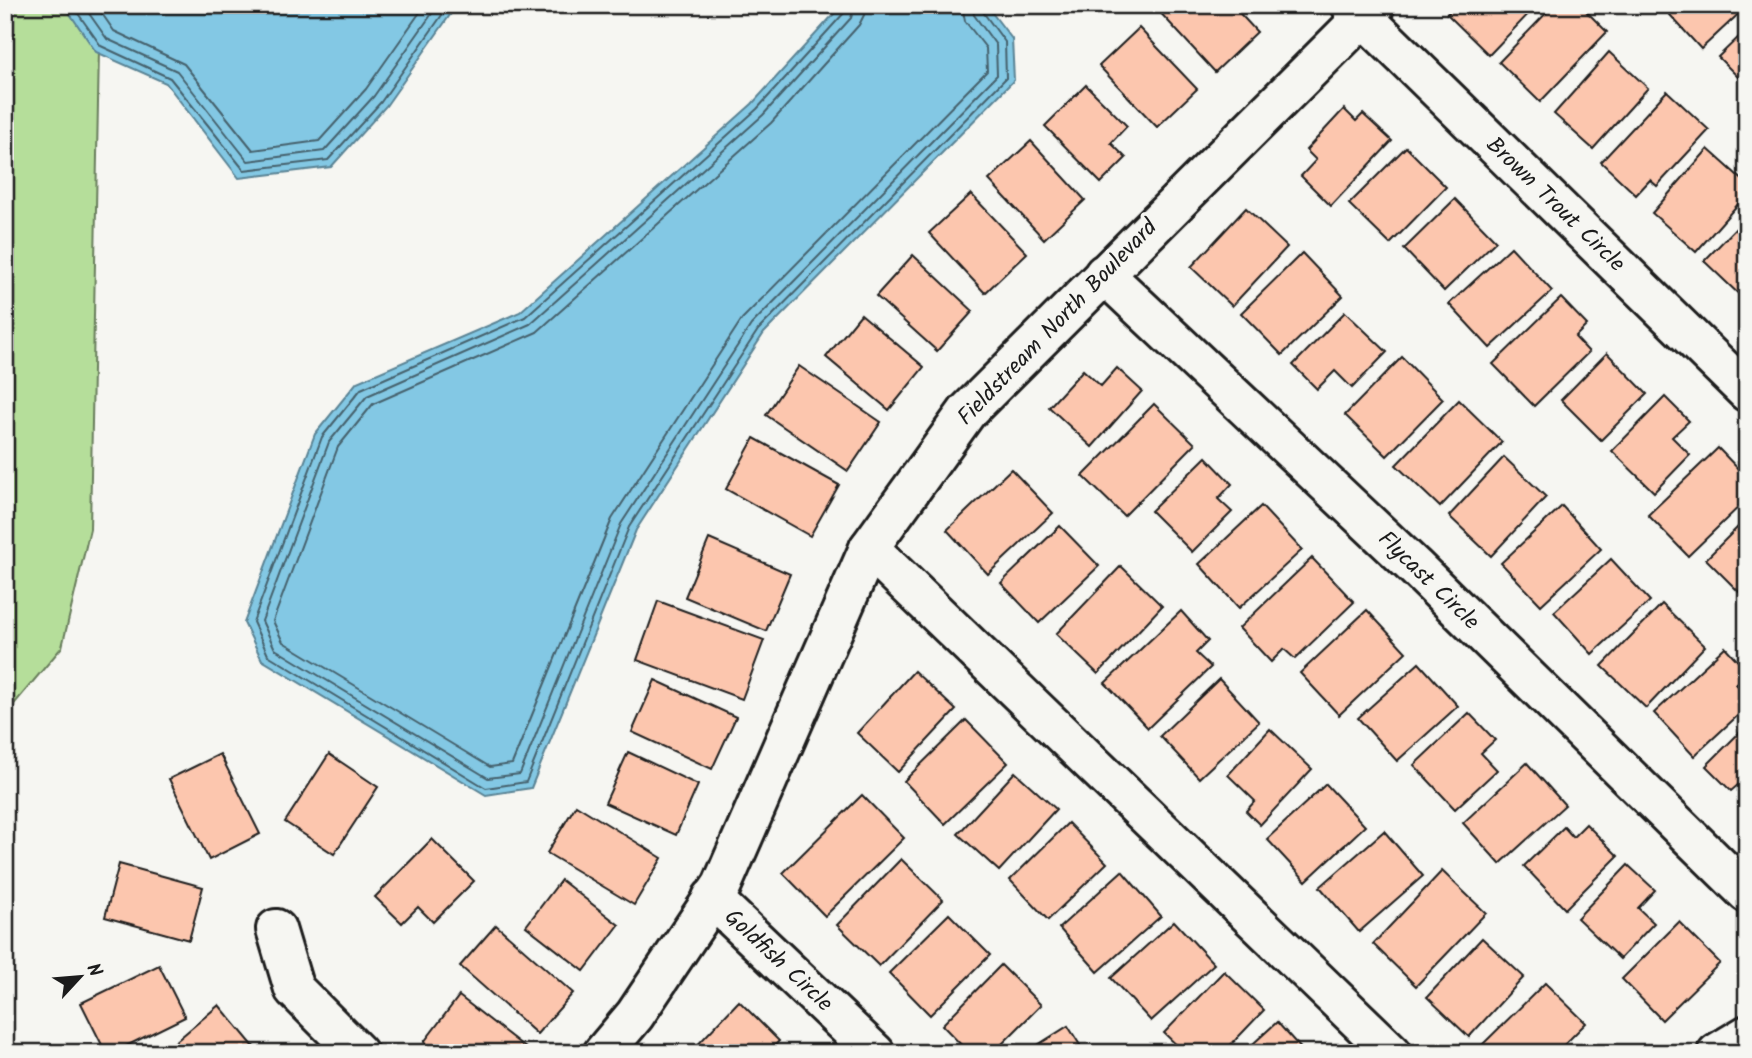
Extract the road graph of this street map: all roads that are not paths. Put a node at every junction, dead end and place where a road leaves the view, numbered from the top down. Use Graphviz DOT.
graph roads {
  1 [pos="1363,9"];
  2 [pos="1104,274"];
  3 [pos="1747,392"];
  4 [pos="869,548"];
  5 [pos="1747,893"];
  6 [pos="712,898"];
  7 [pos="276,929"];
  8 [pos="1747,1035"];
  9 [pos="358,1053"];
  10 [pos="603,1053"];
  11 [pos="875,1053"];
  12 [pos="1392,1053"];
  13 [pos="1717,1053"];
  1 -- 2 [label="street, Fieldstream North Boulevard"];
  1 -- 3 [label="street, Brown Trout Circle"];
  2 -- 4 [label="street, Fieldstream North Boulevard"];
  2 -- 5 [label="street, Flycast Circle"];
  4 -- 6 [label="street, Fieldstream North Boulevard"];
  4 -- 12 [label="street"];
  6 -- 10 [label="street, Fieldstream North Boulevard"];
  6 -- 11 [label="street, Goldfish Circle"];
  7 -- 9 [label="street"];
  8 -- 13 [label="street"];
}
